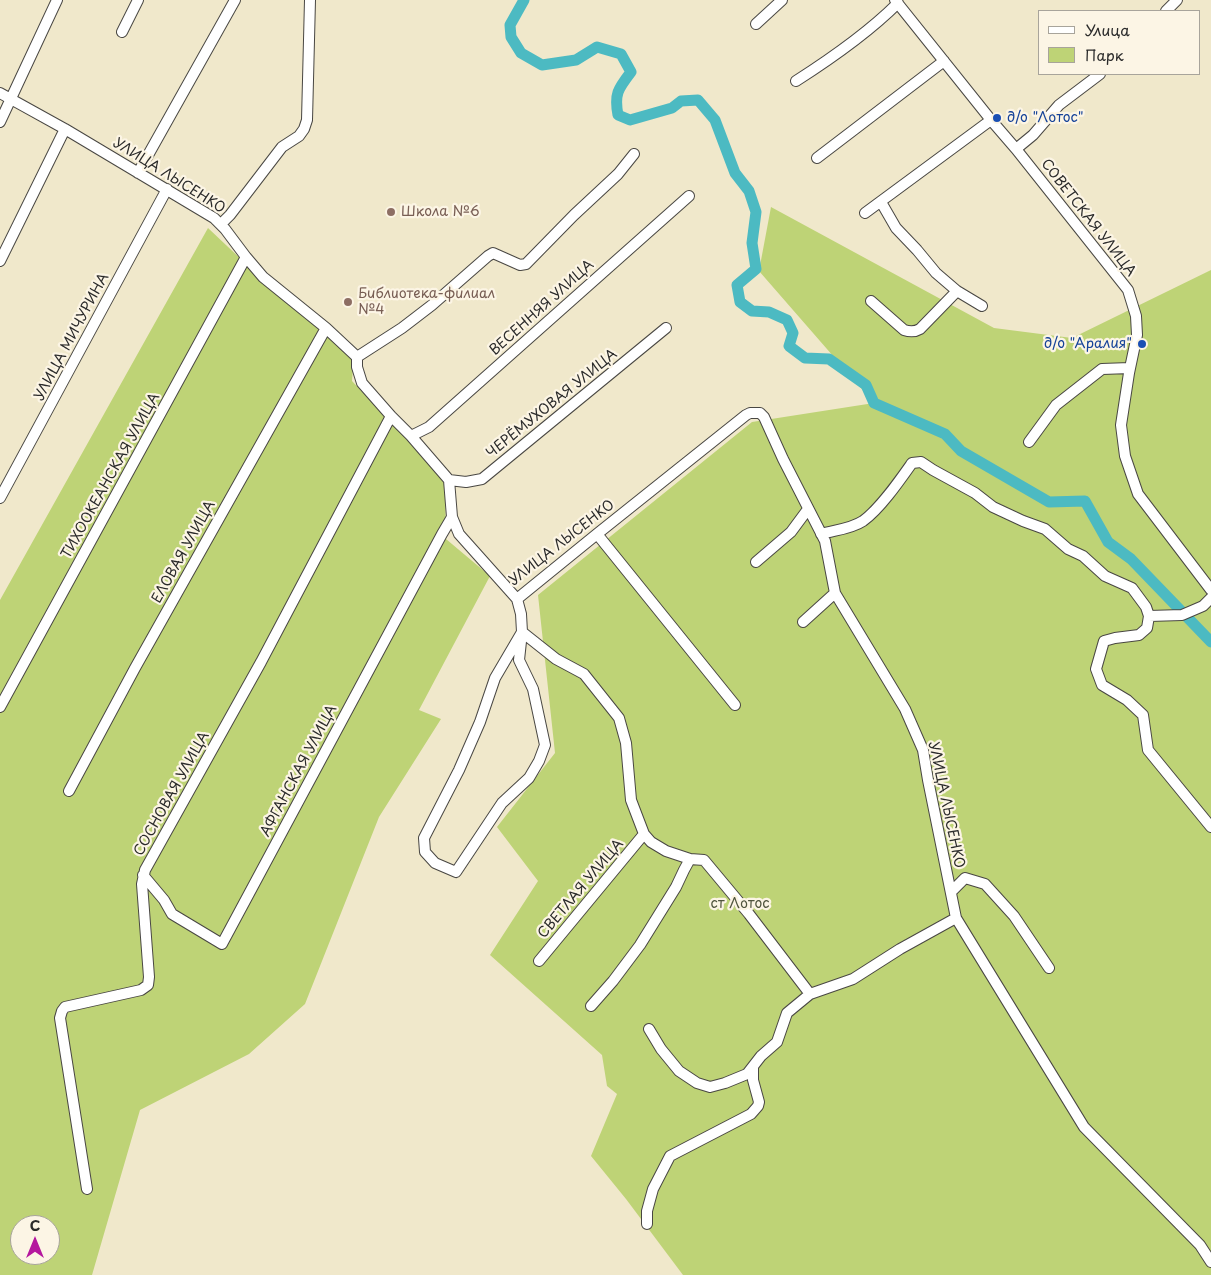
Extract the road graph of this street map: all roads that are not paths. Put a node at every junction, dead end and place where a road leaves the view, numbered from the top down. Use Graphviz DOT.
graph roads {
  1 [pos="57,0"];
  2 [pos="138,0"];
  3 [pos="235,0"];
  4 [pos="310,0"];
  5 [pos="782,0"];
  6 [pos="1177,0"];
  7 [pos="897,2"];
  8 [pos="1167,10"];
  9 [pos="756,24"];
  10 [pos="122,32"];
  11 [pos="944,62"];
  12 [pos="1099,75"];
  13 [pos="796,81"];
  14 [pos="0,93"];
  15 [pos="11,99"];
  16 [pos="991,120"];
  17 [pos="0,122"];
  18 [pos="65,129"];
  19 [pos="1016,149"];
  20 [pos="634,154"];
  21 [pos="817,158"];
  22 [pos="138,172"];
  23 [pos="167,189"];
  24 [pos="689,196"];
  25 [pos="881,202"];
  26 [pos="864,213"];
  27 [pos="221,224"];
  28 [pos="246,257"];
  29 [pos="0,261"];
  30 [pos="958,291"];
  31 [pos="871,301"];
  32 [pos="982,306"];
  33 [pos="326,328"];
  34 [pos="666,328"];
  35 [pos="357,357"];
  36 [pos="1130,368"];
  37 [pos="391,416"];
  38 [pos="411,436"];
  39 [pos="1029,442"];
  40 [pos="449,480"];
  41 [pos="0,498"];
  42 [pos="808,509"];
  43 [pos="452,518"];
  44 [pos="597,534"];
  45 [pos="822,534"];
  46 [pos="756,562"];
  47 [pos="1211,590"];
  48 [pos="835,593"];
  49 [pos="1211,598"];
  50 [pos="517,599"];
  51 [pos="1149,616"];
  52 [pos="803,622"];
  53 [pos="522,632"];
  54 [pos="735,705"];
  55 [pos="0,707"];
  56 [pos="69,791"];
  57 [pos="1211,827"];
  58 [pos="644,834"];
  59 [pos="690,859"];
  60 [pos="143,874"];
  61 [pos="950,892"];
  62 [pos="956,918"];
  63 [pos="539,961"];
  64 [pos="1048,968"];
  65 [pos="810,994"];
  66 [pos="591,1006"];
  67 [pos="649,1029"];
  68 [pos="752,1068"];
  69 [pos="87,1189"];
  70 [pos="647,1224"];
  71 [pos="1211,1262"];
  1 -- 15 [label="street"];
  2 -- 10 [label="street"];
  3 -- 22 [label="street"];
  4 -- 27 [label="street"];
  5 -- 9 [label="street"];
  6 -- 8 [label="street"];
  7 -- 11 [label="street, СОВЕТСКАЯ УЛИЦА"];
  7 -- 13 [label="street"];
  11 -- 16 [label="street, СОВЕТСКАЯ УЛИЦА"];
  11 -- 21 [label="street"];
  12 -- 19 [label="street"];
  14 -- 15 [label="street, УЛИЦА ЛЫСЕНКО"];
  15 -- 17 [label="street"];
  15 -- 18 [label="street, УЛИЦА ЛЫСЕНКО"];
  16 -- 19 [label="street, СОВЕТСКАЯ УЛИЦА"];
  16 -- 25 [label="street"];
  18 -- 22 [label="street, УЛИЦА ЛЫСЕНКО"];
  18 -- 29 [label="street"];
  19 -- 36 [label="street, СОВЕТСКАЯ УЛИЦА"];
  20 -- 35 [label="street"];
  22 -- 23 [label="street, УЛИЦА ЛЫСЕНКО"];
  23 -- 27 [label="street, УЛИЦА ЛЫСЕНКО"];
  23 -- 41 [label="street, УЛИЦА МИЧУРИНА"];
  24 -- 38 [label="street, ВЕСЕННЯЯ УЛИЦА"];
  25 -- 26 [label="street"];
  25 -- 30 [label="street"];
  27 -- 28 [label="street, УЛИЦА ЛЫСЕНКО"];
  28 -- 33 [label="street, УЛИЦА ЛЫСЕНКО"];
  28 -- 55 [label="street, ТИХООКЕАНСКАЯ УЛИЦА"];
  30 -- 31 [label="street"];
  30 -- 32 [label="street"];
  33 -- 35 [label="street, УЛИЦА ЛЫСЕНКО"];
  33 -- 56 [label="street, ЕЛОВАЯ УЛИЦА"];
  34 -- 40 [label="street, ЧЕРЁМУХОВАЯ УЛИЦА"];
  35 -- 37 [label="street"];
  36 -- 39 [label="street"];
  36 -- 47 [label="street, СОВЕТСКАЯ УЛИЦА"];
  37 -- 38 [label="street"];
  37 -- 60 [label="street, СОСНОВАЯ УЛИЦА"];
  38 -- 40 [label="street"];
  40 -- 43 [label="street, УЛИЦА ЛЫСЕНКО"];
  42 -- 44 [label="street, УЛИЦА ЛЫСЕНКО"];
  42 -- 45 [label="street, УЛИЦА ЛЫСЕНКО"];
  42 -- 46 [label="street"];
  43 -- 50 [label="street, УЛИЦА ЛЫСЕНКО"];
  43 -- 60 [label="street, АФГАНСКАЯ УЛИЦА"];
  44 -- 50 [label="street, УЛИЦА ЛЫСЕНКО"];
  44 -- 54 [label="street"];
  45 -- 48 [label="street, УЛИЦА ЛЫСЕНКО"];
  45 -- 51 [label="street"];
  48 -- 52 [label="street"];
  48 -- 61 [label="street, УЛИЦА ЛЫСЕНКО"];
  49 -- 51 [label="street"];
  50 -- 53 [label="street"];
  51 -- 57 [label="street"];
  53 -- 53 [label="street"];
  53 -- 58 [label="street"];
  58 -- 59 [label="street"];
  58 -- 63 [label="street, СВЕТЛАЯ УЛИЦА"];
  59 -- 65 [label="street"];
  59 -- 66 [label="street"];
  60 -- 69 [label="street, СОСНОВАЯ УЛИЦА"];
  61 -- 62 [label="street, УЛИЦА ЛЫСЕНКО"];
  61 -- 64 [label="street"];
  62 -- 65 [label="street"];
  62 -- 71 [label="street, УЛИЦА ЛЫСЕНКО"];
  65 -- 68 [label="street"];
  67 -- 68 [label="street"];
  68 -- 70 [label="street"];
}
